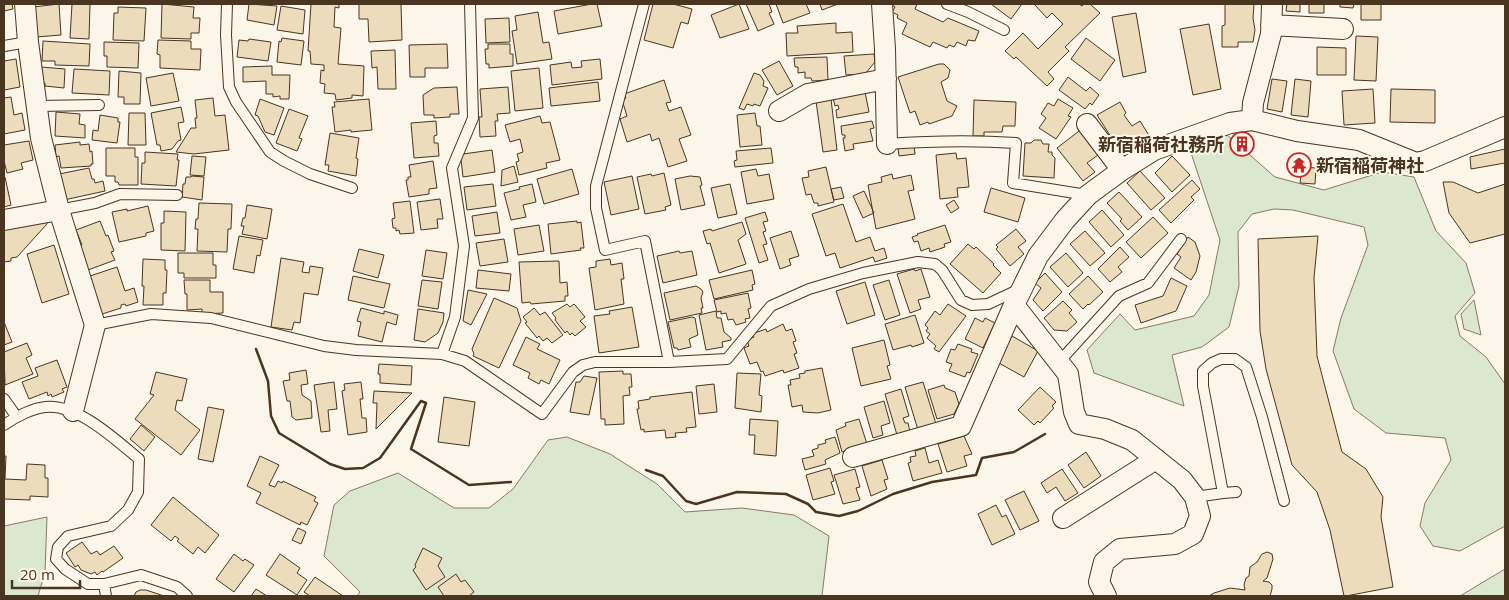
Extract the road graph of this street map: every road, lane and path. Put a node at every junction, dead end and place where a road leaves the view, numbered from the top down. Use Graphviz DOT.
graph roads {
  1 [pos="25,4"];
  2 [pos="227,4"];
  3 [pos="470,4"];
  4 [pos="644,4"];
  5 [pos="882,4"];
  6 [pos="947,4"];
  7 [pos="1272,4"];
  8 [pos="1272,25"];
  9 [pos="1342,29"];
  10 [pos="1004,30"];
  11 [pos="28,42"];
  12 [pos="4,46"];
  13 [pos="886,79"];
  14 [pos="99,105"];
  15 [pos="37,106"];
  16 [pos="779,111"];
  17 [pos="1252,120"];
  18 [pos="1087,124"];
  19 [pos="1505,127"];
  20 [pos="887,144"];
  21 [pos="1122,170"];
  22 [pos="352,188"];
  23 [pos="177,194"];
  24 [pos="1088,196"];
  25 [pos="59,210"];
  26 [pos="4,220"];
  27 [pos="1181,239"];
  28 [pos="1018,296"];
  29 [pos="95,325"];
  30 [pos="442,354"];
  31 [pos="669,362"];
  32 [pos="1059,362"];
  33 [pos="4,399"];
  34 [pos="73,411"];
  35 [pos="16,416"];
  36 [pos="4,425"];
  37 [pos="853,457"];
  38 [pos="1156,459"];
  39 [pos="1236,492"];
  40 [pos="1223,493"];
  41 [pos="1195,497"];
  42 [pos="1284,501"];
  43 [pos="1063,518"];
  44 [pos="104,584"];
  45 [pos="106,596"];
  46 [pos="186,596"];
  47 [pos="1106,596"];
  1 -- 11 [label="street"];
  2 -- 22 [label="lane"];
  3 -- 30 [label="lane"];
  4 -- 31 [label="lane"];
  5 -- 13 [label="street"];
  6 -- 10 [label="lane"];
  7 -- 8 [label="street"];
  8 -- 9 [label="street"];
  8 -- 17 [label="street"];
  11 -- 12 [label="lane"];
  11 -- 15 [label="street"];
  13 -- 16 [label="street"];
  13 -- 20 [label="street"];
  14 -- 15 [label="lane"];
  15 -- 25 [label="street"];
  17 -- 19 [label="street"];
  17 -- 21 [label="street"];
  18 -- 21 [label="street"];
  20 -- 24 [label="lane"];
  21 -- 24 [label="street"];
  23 -- 25 [label="lane"];
  24 -- 28 [label="street"];
  25 -- 26 [label="street"];
  25 -- 29 [label="street"];
  27 -- 32 [label="lane"];
  28 -- 31 [label="lane"];
  28 -- 32 [label="street"];
  28 -- 37 [label="street"];
  29 -- 30 [label="lane"];
  29 -- 34 [label="street"];
  30 -- 31 [label="lane"];
  32 -- 38 [label="street"];
  33 -- 35 [label="lane"];
  34 -- 35 [label="lane"];
  34 -- 44 [label="lane"];
  35 -- 36 [label="lane"];
  38 -- 41 [label="street"];
  38 -- 43 [label="street"];
  39 -- 40 [label="lane"];
  40 -- 41 [label="lane"];
  40 -- 42 [label="lane"];
  41 -- 47 [label="street"];
  44 -- 45 [label="lane"];
  44 -- 46 [label="lane"];
}
